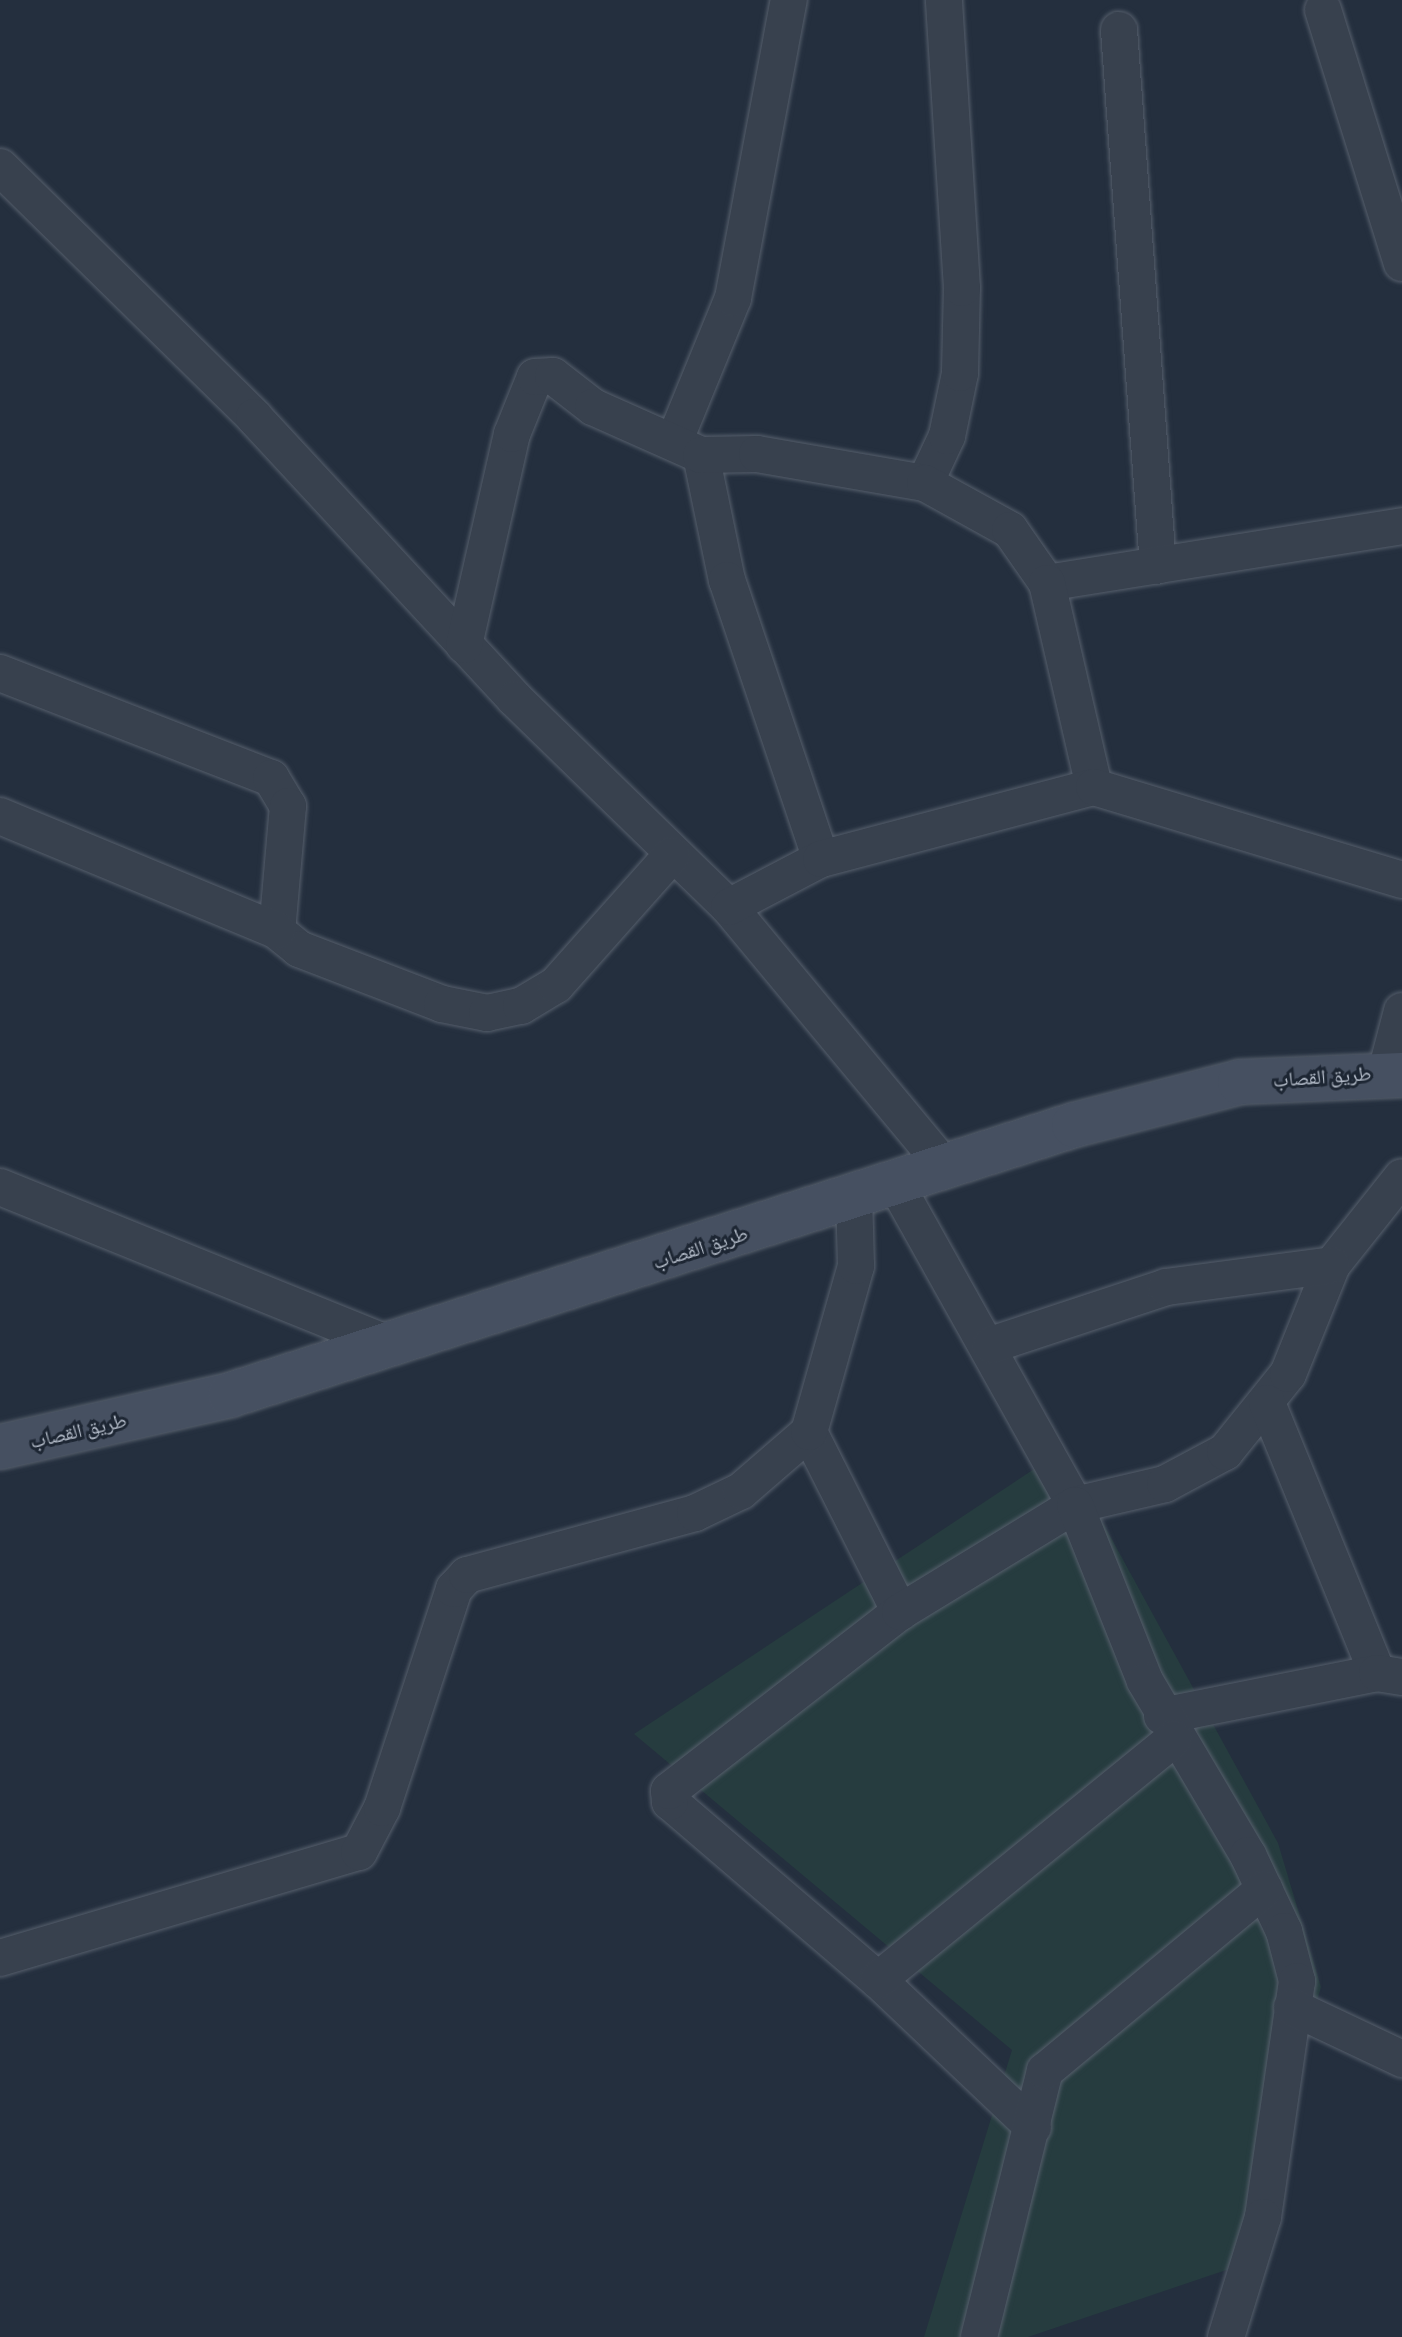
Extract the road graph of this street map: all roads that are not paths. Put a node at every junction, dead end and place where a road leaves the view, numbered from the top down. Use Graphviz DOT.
graph roads {
  1 [pos="789,0"];
  2 [pos="944,0"];
  3 [pos="1323,10"];
  4 [pos="1119,30"];
  5 [pos="0,167"];
  6 [pos="1402,263"];
  7 [pos="687,448"];
  8 [pos="925,483"];
  9 [pos="1402,526"];
  10 [pos="1158,566"];
  11 [pos="1047,583"];
  12 [pos="464,645"];
  13 [pos="0,673"];
  14 [pos="1094,787"];
  15 [pos="0,816"];
  16 [pos="672,855"];
  17 [pos="821,859"];
  18 [pos="1402,880"];
  19 [pos="729,907"];
  20 [pos="277,931"];
  21 [pos="1402,1011"];
  22 [pos="1394,1074"];
  23 [pos="943,1165"];
  24 [pos="1402,1177"];
  25 [pos="894,1181"];
  26 [pos="0,1187"];
  27 [pos="854,1196"];
  28 [pos="1332,1265"];
  29 [pos="392,1345"];
  30 [pos="991,1345"];
  31 [pos="1267,1403"];
  32 [pos="809,1432"];
  33 [pos="0,1447"];
  34 [pos="1075,1505"];
  35 [pos="900,1612"];
  36 [pos="1390,1675"];
  37 [pos="1168,1727"];
  38 [pos="1264,1889"];
  39 [pos="0,1958"];
  40 [pos="878,1980"];
  41 [pos="1292,2007"];
  42 [pos="1402,2059"];
  43 [pos="1033,2127"];
  44 [pos="979,2337"];
  45 [pos="1226,2337"];
  1 -- 7 [label="street"];
  2 -- 8 [label="street"];
  3 -- 6 [label="street"];
  4 -- 10 [label="street"];
  5 -- 12 [label="street"];
  7 -- 8 [label="street"];
  7 -- 12 [label="street"];
  7 -- 17 [label="street"];
  8 -- 11 [label="street"];
  9 -- 10 [label="street"];
  10 -- 11 [label="street"];
  11 -- 14 [label="street"];
  12 -- 16 [label="street"];
  13 -- 20 [label="street"];
  14 -- 17 [label="street"];
  14 -- 18 [label="street"];
  15 -- 20 [label="street"];
  16 -- 19 [label="street"];
  16 -- 20 [label="street"];
  17 -- 19 [label="street"];
  19 -- 23 [label="street"];
  21 -- 22 [label="street"];
  22 -- 23 [label="main road, طريق القصاب"];
  23 -- 25 [label="main road, طريق القصاب"];
  24 -- 28 [label="street"];
  25 -- 27 [label="main road, طريق القصاب"];
  25 -- 30 [label="street"];
  26 -- 29 [label="street"];
  27 -- 29 [label="main road, طريق القصاب"];
  27 -- 32 [label="street"];
  28 -- 30 [label="street"];
  28 -- 31 [label="street"];
  29 -- 33 [label="main road, طريق القصاب"];
  30 -- 34 [label="street"];
  31 -- 34 [label="street"];
  31 -- 36 [label="street"];
  32 -- 35 [label="street"];
  32 -- 39 [label="street"];
  34 -- 35 [label="street"];
  34 -- 37 [label="street"];
  35 -- 40 [label="street"];
  36 -- 37 [label="street"];
  37 -- 38 [label="street"];
  37 -- 40 [label="street"];
  38 -- 41 [label="street"];
  38 -- 43 [label="street"];
  40 -- 43 [label="street"];
  41 -- 42 [label="street"];
  41 -- 45 [label="street"];
  43 -- 44 [label="street"];
}
